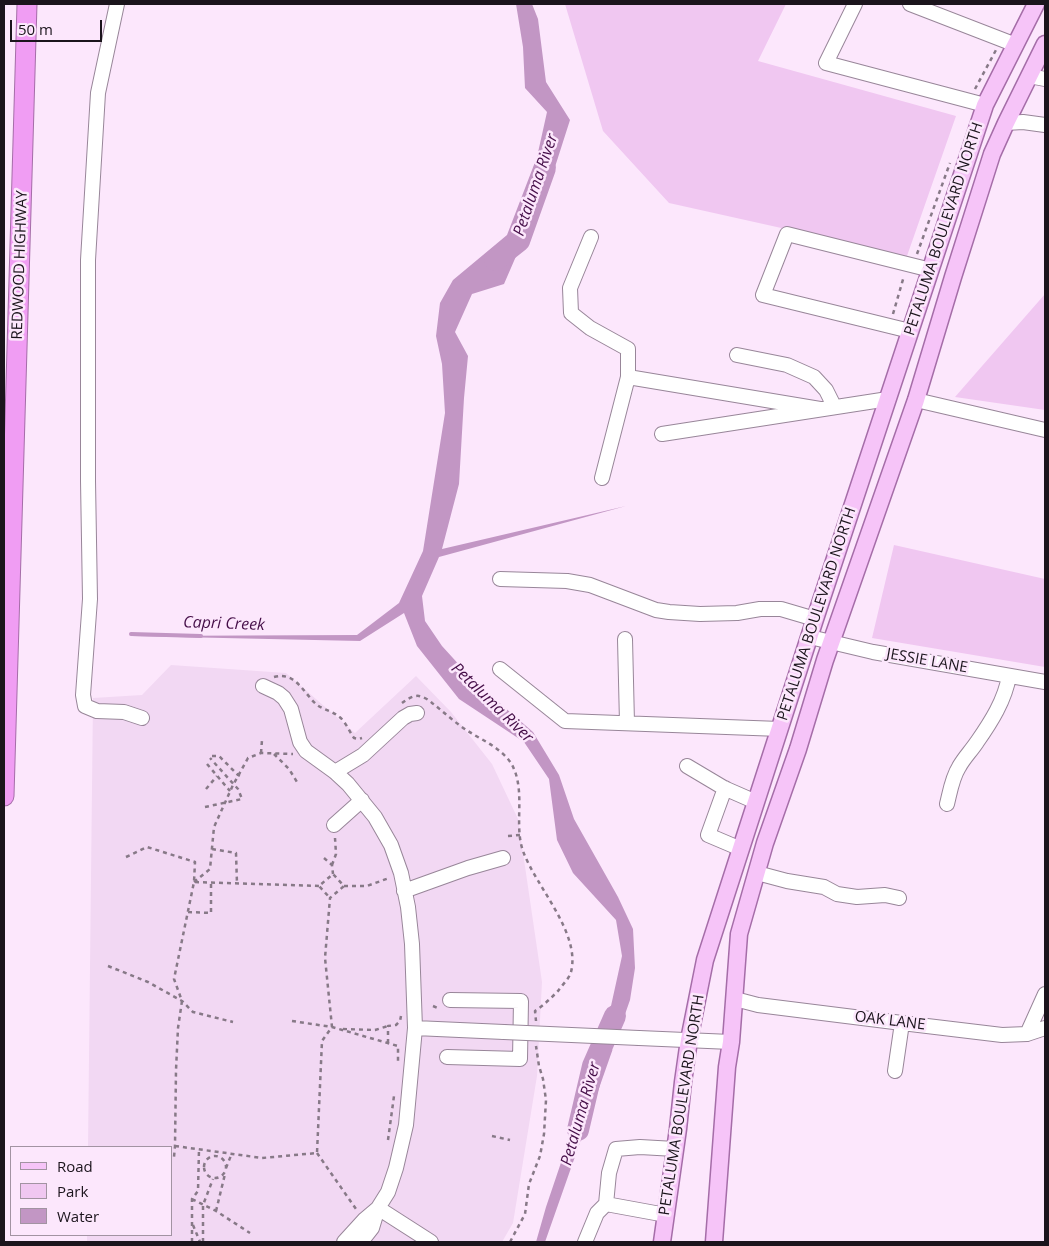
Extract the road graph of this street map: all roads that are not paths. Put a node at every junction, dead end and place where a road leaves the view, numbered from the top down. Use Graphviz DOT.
graph roads {
  1 [pos="117,4"];
  2 [pos="855,4"];
  3 [pos="910,4"];
  4 [pos="1036,4"];
  5 [pos="27,5"];
  6 [pos="1016,44"];
  7 [pos="1045,44"];
  8 [pos="1029,76"];
  9 [pos="1045,79"];
  10 [pos="985,105"];
  11 [pos="1006,123"];
  12 [pos="1045,125"];
  13 [pos="591,238"];
  14 [pos="930,270"];
  15 [pos="910,331"];
  16 [pos="737,355"];
  17 [pos="628,378"];
  18 [pos="888,399"];
  19 [pos="916,400"];
  20 [pos="834,406"];
  21 [pos="820,409"];
  22 [pos="1045,430"];
  23 [pos="662,434"];
  24 [pos="602,478"];
  25 [pos="500,579"];
  26 [pos="815,619"];
  27 [pos="810,637"];
  28 [pos="625,639"];
  29 [pos="831,642"];
  30 [pos="500,669"];
  31 [pos="1009,676"];
  32 [pos="1045,682"];
  33 [pos="268,683"];
  34 [pos="417,712"];
  35 [pos="142,718"];
  36 [pos="627,723"];
  37 [pos="780,729"];
  38 [pos="687,766"];
  39 [pos="335,772"];
  40 [pos="725,788"];
  41 [pos="4,796"];
  42 [pos="362,800"];
  43 [pos="756,802"];
  44 [pos="947,804"];
  45 [pos="334,825"];
  46 [pos="741,850"];
  47 [pos="503,858"];
  48 [pos="757,873"];
  49 [pos="404,891"];
  50 [pos="899,898"];
  51 [pos="1045,994"];
  52 [pos="735,999"];
  53 [pos="450,1000"];
  54 [pos="902,1023"];
  55 [pos="415,1028"];
  56 [pos="1045,1028"];
  57 [pos="1027,1034"];
  58 [pos="689,1040"];
  59 [pos="731,1042"];
  60 [pos="447,1057"];
  61 [pos="895,1071"];
  62 [pos="675,1149"];
  63 [pos="606,1204"];
  64 [pos="378,1208"];
  65 [pos="666,1215"];
  66 [pos="344,1242"];
  67 [pos="361,1242"];
  68 [pos="431,1242"];
  69 [pos="585,1242"];
  70 [pos="662,1242"];
  71 [pos="714,1242"];
  1 -- 35 [label="street"];
  2 -- 10 [label="street"];
  3 -- 6 [label="street"];
  4 -- 6 [label="main road, PETALUMA BOULEVARD NORTH"];
  5 -- 41 [label="highway, REDWOOD HIGHWAY"];
  6 -- 10 [label="main road, PETALUMA BOULEVARD NORTH"];
  7 -- 8 [label="main road, PETALUMA BOULEVARD NORTH"];
  8 -- 9 [label="street"];
  8 -- 11 [label="main road, PETALUMA BOULEVARD NORTH"];
  10 -- 14 [label="main road, PETALUMA BOULEVARD NORTH"];
  11 -- 12 [label="street"];
  11 -- 19 [label="main road, PETALUMA BOULEVARD NORTH"];
  13 -- 17 [label="street"];
  14 -- 15 [label="main road, PETALUMA BOULEVARD NORTH"];
  14 -- 15 [label="street"];
  15 -- 18 [label="main road, PETALUMA BOULEVARD NORTH"];
  16 -- 20 [label="street"];
  17 -- 21 [label="street"];
  17 -- 24 [label="street"];
  18 -- 20 [label="street"];
  18 -- 26 [label="main road, PETALUMA BOULEVARD NORTH"];
  19 -- 22 [label="street"];
  19 -- 29 [label="main road, PETALUMA BOULEVARD NORTH"];
  20 -- 21 [label="street"];
  21 -- 23 [label="street"];
  25 -- 26 [label="street"];
  26 -- 27 [label="main road, PETALUMA BOULEVARD NORTH"];
  27 -- 29 [label="street, JESSIE LANE"];
  27 -- 37 [label="main road, PETALUMA BOULEVARD NORTH"];
  28 -- 36 [label="street"];
  29 -- 31 [label="street, JESSIE LANE"];
  29 -- 48 [label="main road, PETALUMA BOULEVARD NORTH"];
  30 -- 36 [label="street"];
  31 -- 32 [label="street, JESSIE LANE"];
  31 -- 44 [label="street"];
  33 -- 39 [label="street"];
  34 -- 39 [label="street"];
  36 -- 37 [label="street"];
  37 -- 43 [label="main road, PETALUMA BOULEVARD NORTH"];
  38 -- 40 [label="street"];
  39 -- 42 [label="street"];
  40 -- 43 [label="street"];
  40 -- 46 [label="street"];
  42 -- 45 [label="street"];
  42 -- 49 [label="street"];
  43 -- 46 [label="main road, PETALUMA BOULEVARD NORTH"];
  46 -- 58 [label="main road, PETALUMA BOULEVARD NORTH"];
  47 -- 49 [label="street"];
  48 -- 50 [label="street"];
  48 -- 52 [label="main road, PETALUMA BOULEVARD NORTH"];
  49 -- 55 [label="street"];
  51 -- 57 [label="street"];
  52 -- 54 [label="street, OAK LANE"];
  52 -- 59 [label="main road, PETALUMA BOULEVARD NORTH"];
  53 -- 60 [label="street"];
  54 -- 57 [label="street, OAK LANE"];
  54 -- 61 [label="street"];
  55 -- 58 [label="street, bridge"];
  55 -- 64 [label="street"];
  56 -- 57 [label="street, OAK LANE"];
  58 -- 59 [label="street"];
  58 -- 62 [label="main road, PETALUMA BOULEVARD NORTH"];
  59 -- 71 [label="main road, PETALUMA BOULEVARD NORTH"];
  62 -- 63 [label="street"];
  62 -- 65 [label="main road, PETALUMA BOULEVARD NORTH"];
  63 -- 65 [label="street"];
  63 -- 69 [label="street"];
  64 -- 66 [label="street"];
  64 -- 67 [label="street"];
  64 -- 68 [label="street"];
  65 -- 70 [label="main road, PETALUMA BOULEVARD NORTH"];
}
